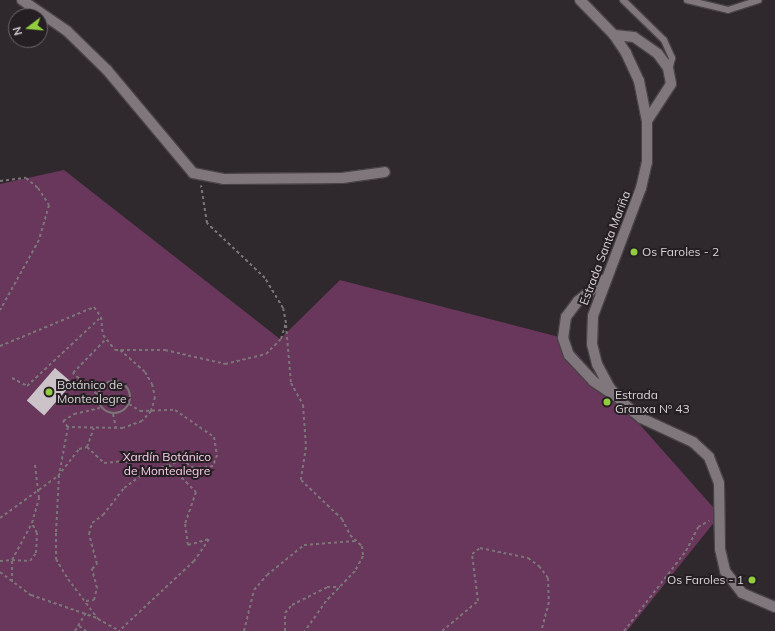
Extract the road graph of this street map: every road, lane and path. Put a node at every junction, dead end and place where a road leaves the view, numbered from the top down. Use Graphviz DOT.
graph roads {
  1 [pos="22,0"];
  2 [pos="580,0"];
  3 [pos="623,0"];
  4 [pos="687,0"];
  5 [pos="758,0"];
  6 [pos="614,35"];
  7 [pos="669,73"];
  8 [pos="648,121"];
  9 [pos="385,172"];
  10 [pos="200,174"];
  11 [pos="0,181"];
  12 [pos="605,279"];
  13 [pos="0,310"];
  14 [pos="101,317"];
  15 [pos="286,323"];
  16 [pos="106,339"];
  17 [pos="0,346"];
  18 [pos="120,350"];
  19 [pos="12,378"];
  20 [pos="97,394"];
  21 [pos="617,397"];
  22 [pos="129,404"];
  23 [pos="101,408"];
  24 [pos="151,411"];
  25 [pos="113,414"];
  26 [pos="68,427"];
  27 [pos="94,428"];
  28 [pos="116,428"];
  29 [pos="87,447"];
  30 [pos="35,463"];
  31 [pos="170,465"];
  32 [pos="144,474"];
  33 [pos="59,475"];
  34 [pos="38,489"];
  35 [pos="720,515"];
  36 [pos="0,518"];
  37 [pos="32,523"];
  38 [pos="356,541"];
  39 [pos="12,560"];
  40 [pos="0,561"];
  41 [pos="0,572"];
  42 [pos="12,582"];
  43 [pos="340,587"];
  44 [pos="86,601"];
  45 [pos="775,607"];
  46 [pos="86,613"];
  47 [pos="98,619"];
  48 [pos="79,626"];
  49 [pos="75,631"];
  50 [pos="86,631"];
  51 [pos="119,631"];
  52 [pos="244,631"];
  53 [pos="285,631"];
  54 [pos="306,631"];
  55 [pos="442,631"];
  56 [pos="541,631"];
  57 [pos="624,631"];
  1 -- 10 [label="main road"];
  2 -- 6 [label="main road, Estrada Santa Mariña"];
  3 -- 7 [label="lane"];
  4 -- 5 [label="lane"];
  6 -- 7 [label="main road"];
  6 -- 8 [label="main road, Estrada Santa Mariña"];
  7 -- 8 [label="main road"];
  8 -- 12 [label="main road, Estrada Santa Mariña"];
  9 -- 10 [label="main road"];
  10 -- 15 [label="path"];
  11 -- 13 [label="path"];
  12 -- 21 [label="main road, Estrada Santa Mariña"];
  12 -- 21 [label="main road"];
  14 -- 16 [label="path"];
  14 -- 17 [label="path"];
  14 -- 19 [label="path"];
  15 -- 18 [label="path"];
  15 -- 38 [label="path"];
  16 -- 18 [label="path"];
  16 -- 20 [label="path"];
  18 -- 24 [label="path"];
  20 -- 22 [label="path"];
  20 -- 23 [label="path"];
  21 -- 35 [label="main road, Estrada Santa Mariña"];
  22 -- 24 [label="path"];
  22 -- 25 [label="path"];
  23 -- 25 [label="path"];
  23 -- 26 [label="path"];
  24 -- 28 [label="path"];
  24 -- 31 [label="path"];
  25 -- 28 [label="path"];
  26 -- 27 [label="path"];
  26 -- 33 [label="path"];
  27 -- 28 [label="path"];
  27 -- 29 [label="path"];
  29 -- 32 [label="path"];
  29 -- 33 [label="path"];
  30 -- 34 [label="path"];
  31 -- 32 [label="path"];
  31 -- 51 [label="path"];
  32 -- 44 [label="path"];
  33 -- 34 [label="path"];
  33 -- 44 [label="path"];
  34 -- 36 [label="path"];
  34 -- 37 [label="path"];
  35 -- 45 [label="main road, Estrada Santa Mariña"];
  35 -- 57 [label="path"];
  37 -- 39 [label="path"];
  37 -- 39 [label="path"];
  38 -- 43 [label="path"];
  38 -- 52 [label="path"];
  39 -- 40 [label="path"];
  39 -- 42 [label="path"];
  41 -- 42 [label="path"];
  42 -- 46 [label="path"];
  43 -- 53 [label="path"];
  43 -- 54 [label="path"];
  44 -- 47 [label="path"];
  46 -- 47 [label="path"];
  46 -- 48 [label="path"];
  47 -- 51 [label="path"];
  48 -- 49 [label="path"];
  48 -- 50 [label="path"];
  55 -- 56 [label="path"];
}
